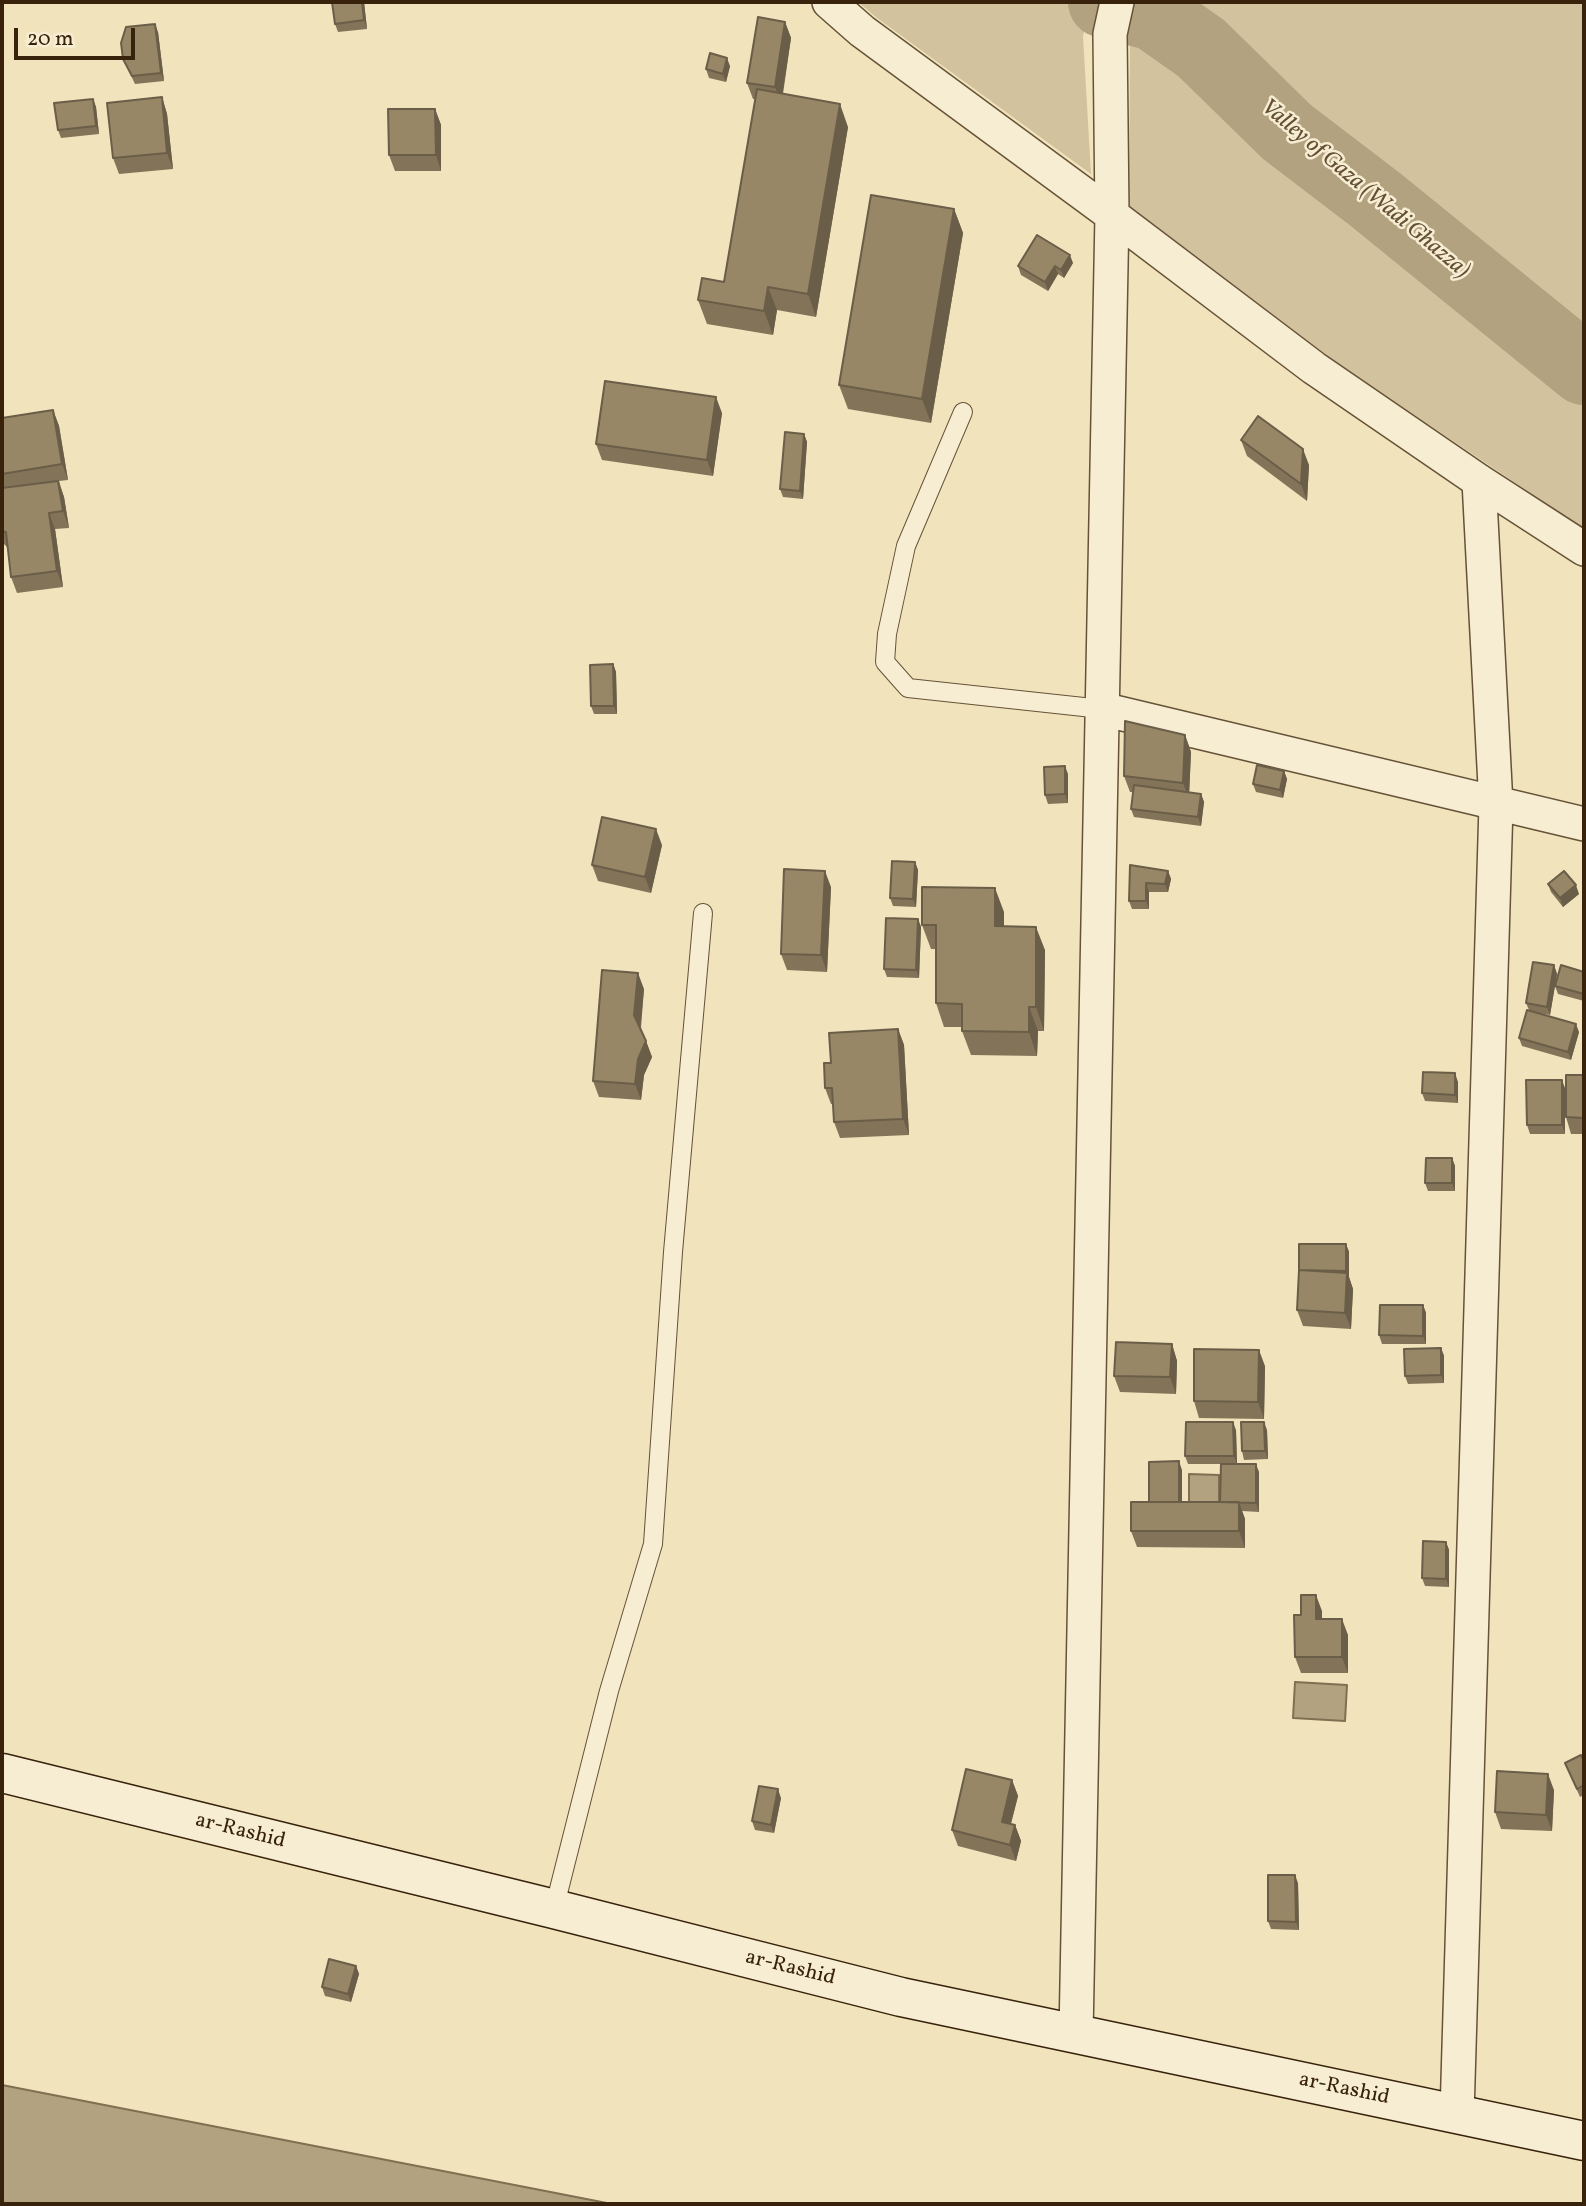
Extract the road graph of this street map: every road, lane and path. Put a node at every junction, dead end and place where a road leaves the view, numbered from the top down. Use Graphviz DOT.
graph roads {
  1 [pos="829,2"];
  2 [pos="1118,2"];
  3 [pos="1112,215"];
  4 [pos="963,412"];
  5 [pos="1479,481"];
  6 [pos="1584,549"];
  7 [pos="1102,709"];
  8 [pos="1496,805"];
  9 [pos="1584,824"];
  10 [pos="703,913"];
  11 [pos="2,1773"];
  12 [pos="554,1909"];
  13 [pos="1076,2034"];
  14 [pos="1457,2114"];
  15 [pos="1584,2141"];
  1 -- 3 [label="street"];
  2 -- 3 [label="street"];
  3 -- 5 [label="street"];
  3 -- 7 [label="street"];
  4 -- 7 [label="lane"];
  5 -- 6 [label="street"];
  5 -- 8 [label="street"];
  7 -- 8 [label="street"];
  7 -- 13 [label="street"];
  8 -- 9 [label="street"];
  8 -- 14 [label="street"];
  10 -- 12 [label="lane"];
  11 -- 12 [label="main road, ar-Rashid"];
  12 -- 13 [label="main road, ar-Rashid"];
  13 -- 14 [label="main road, ar-Rashid"];
  14 -- 15 [label="main road, ar-Rashid"];
}
